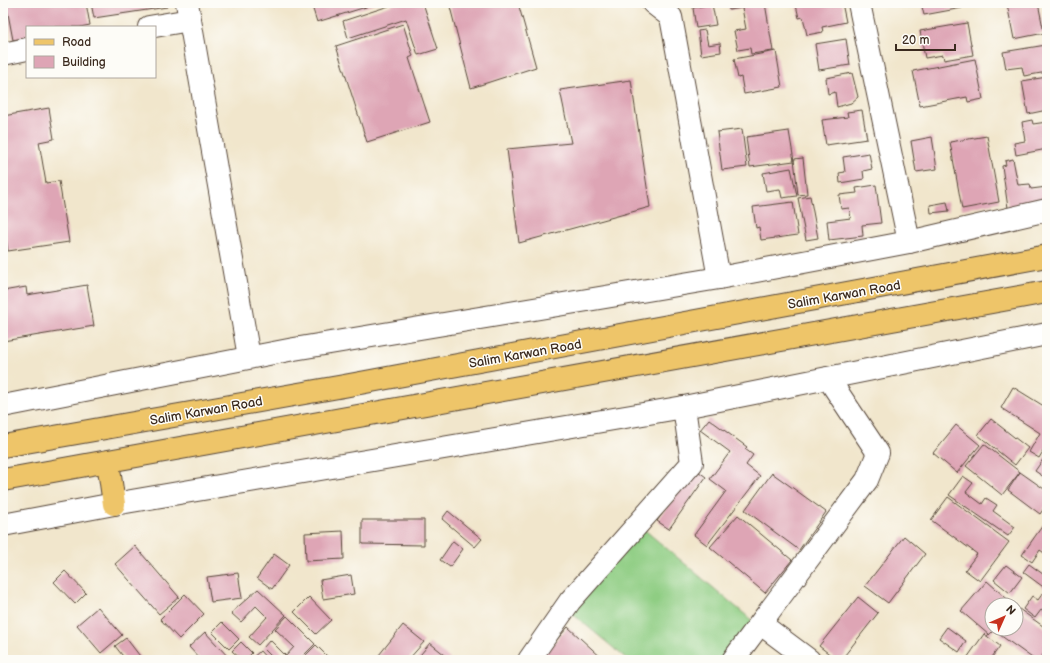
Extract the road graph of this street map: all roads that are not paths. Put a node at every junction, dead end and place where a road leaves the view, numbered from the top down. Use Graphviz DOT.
graph roads {
  1 [pos="653,3"];
  2 [pos="859,3"];
  3 [pos="189,11"];
  4 [pos="152,26"];
  5 [pos="26,49"];
  6 [pos="3,54"];
  7 [pos="1047,210"];
  8 [pos="909,242"];
  9 [pos="1047,256"];
  10 [pos="719,278"];
  11 [pos="1047,292"];
  12 [pos="1047,334"];
  13 [pos="249,357"];
  14 [pos="828,378"];
  15 [pos="344,386"];
  16 [pos="3,406"];
  17 [pos="684,407"];
  18 [pos="345,419"];
  19 [pos="3,446"];
  20 [pos="108,462"];
  21 [pos="3,480"];
  22 [pos="114,504"];
  23 [pos="3,525"];
  24 [pos="761,624"];
  25 [pos="529,660"];
  26 [pos="733,660"];
  27 [pos="809,660"];
  1 -- 10 [label="street"];
  2 -- 8 [label="street"];
  3 -- 4 [label="street"];
  3 -- 13 [label="street"];
  5 -- 6 [label="street"];
  7 -- 8 [label="street"];
  8 -- 10 [label="street"];
  9 -- 15 [label="main road, Salim Karwan Road"];
  10 -- 13 [label="street"];
  11 -- 18 [label="main road"];
  12 -- 14 [label="street"];
  13 -- 16 [label="street"];
  14 -- 17 [label="street"];
  14 -- 24 [label="street"];
  15 -- 18 [label="main road"];
  15 -- 19 [label="main road, Salim Karwan Road"];
  17 -- 22 [label="street"];
  17 -- 25 [label="street"];
  18 -- 20 [label="main road"];
  20 -- 21 [label="main road"];
  20 -- 22 [label="main road"];
  22 -- 23 [label="street"];
  24 -- 26 [label="street"];
  24 -- 27 [label="street"];
}
